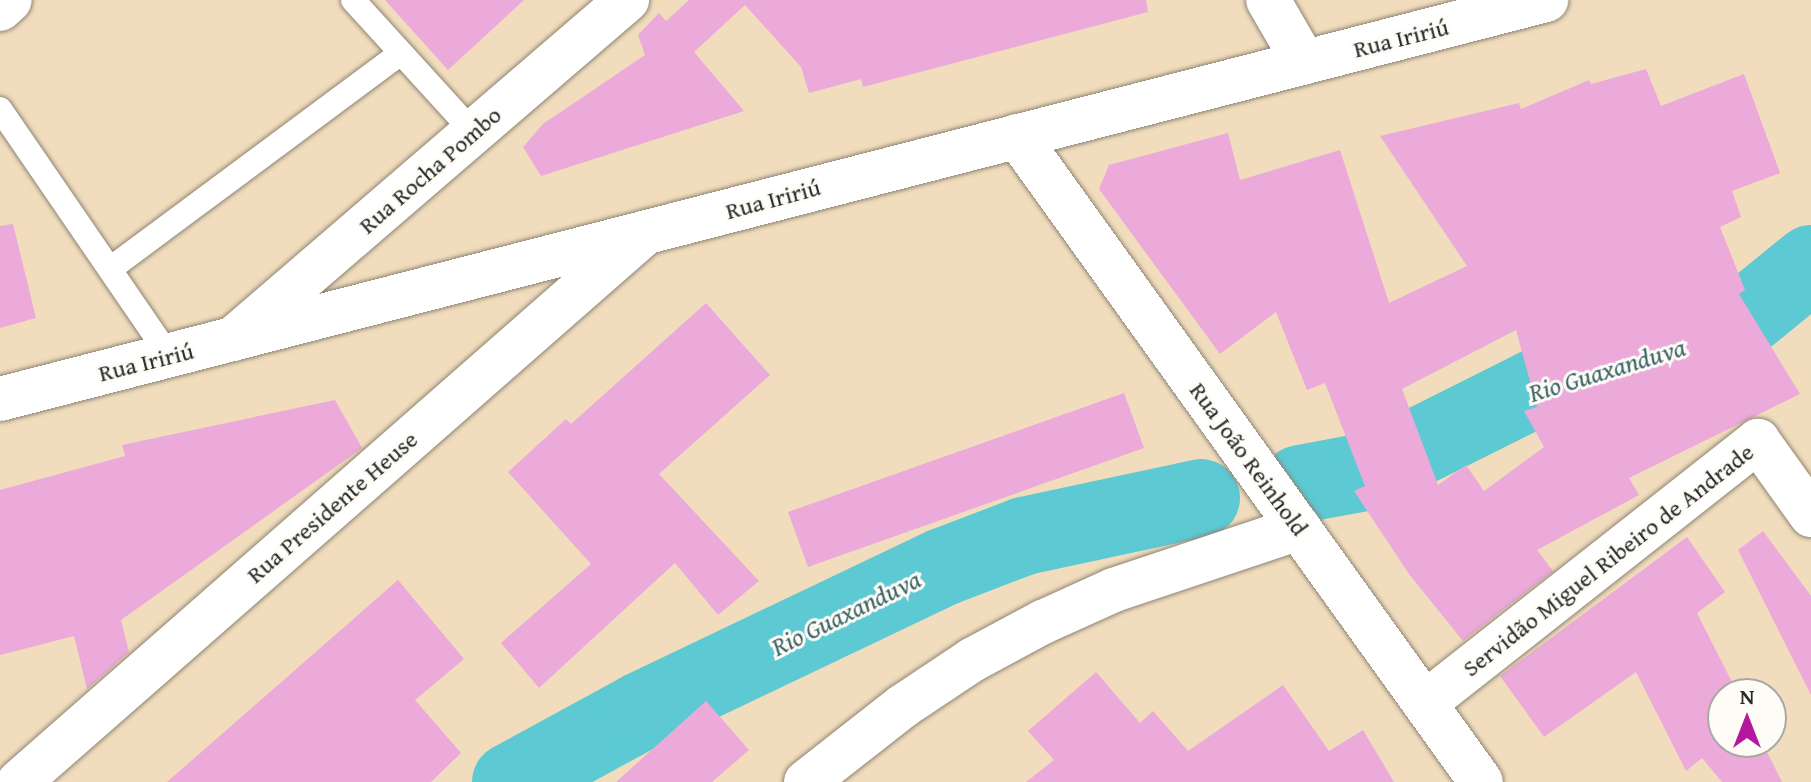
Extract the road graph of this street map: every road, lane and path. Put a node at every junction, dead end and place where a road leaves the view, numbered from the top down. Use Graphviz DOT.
graph roads {
  1 [pos="10,0"];
  2 [pos="353,0"];
  3 [pos="627,0"];
  4 [pos="1268,0"];
  5 [pos="1546,0"];
  6 [pos="0,9"];
  7 [pos="399,54"];
  8 [pos="1304,62"];
  9 [pos="0,109"];
  10 [pos="473,132"];
  11 [pos="1017,136"];
  12 [pos="645,233"];
  13 [pos="110,269"];
  14 [pos="233,339"];
  15 [pos="169,356"];
  16 [pos="0,399"];
  17 [pos="1277,498"];
  18 [pos="1811,515"];
  19 [pos="1425,703"];
  20 [pos="1465,776"];
  21 [pos="19,782"];
  22 [pos="806,782"];
  1 -- 6 [label="street"];
  2 -- 7 [label="lane"];
  3 -- 10 [label="street, Rua Rocha Pombo"];
  4 -- 8 [label="street"];
  5 -- 8 [label="street, Rua Iririú"];
  7 -- 10 [label="lane"];
  7 -- 13 [label="lane"];
  8 -- 11 [label="street, Rua Iririú"];
  9 -- 13 [label="lane"];
  10 -- 14 [label="street, Rua Rocha Pombo"];
  11 -- 12 [label="street, Rua Iririú"];
  11 -- 17 [label="street, Rua João Reinhold"];
  12 -- 14 [label="street, Rua Iririú"];
  12 -- 21 [label="street, Rua Presidente Heuse"];
  13 -- 15 [label="lane"];
  14 -- 15 [label="street, Rua Iririú"];
  15 -- 16 [label="street, Rua Iririú"];
  17 -- 19 [label="street, Rua João Reinhold"];
  17 -- 22 [label="street"];
  18 -- 19 [label="street, Servidão Miguel Ribeiro de Andrade"];
  19 -- 20 [label="street, Rua João Reinhold"];
}
